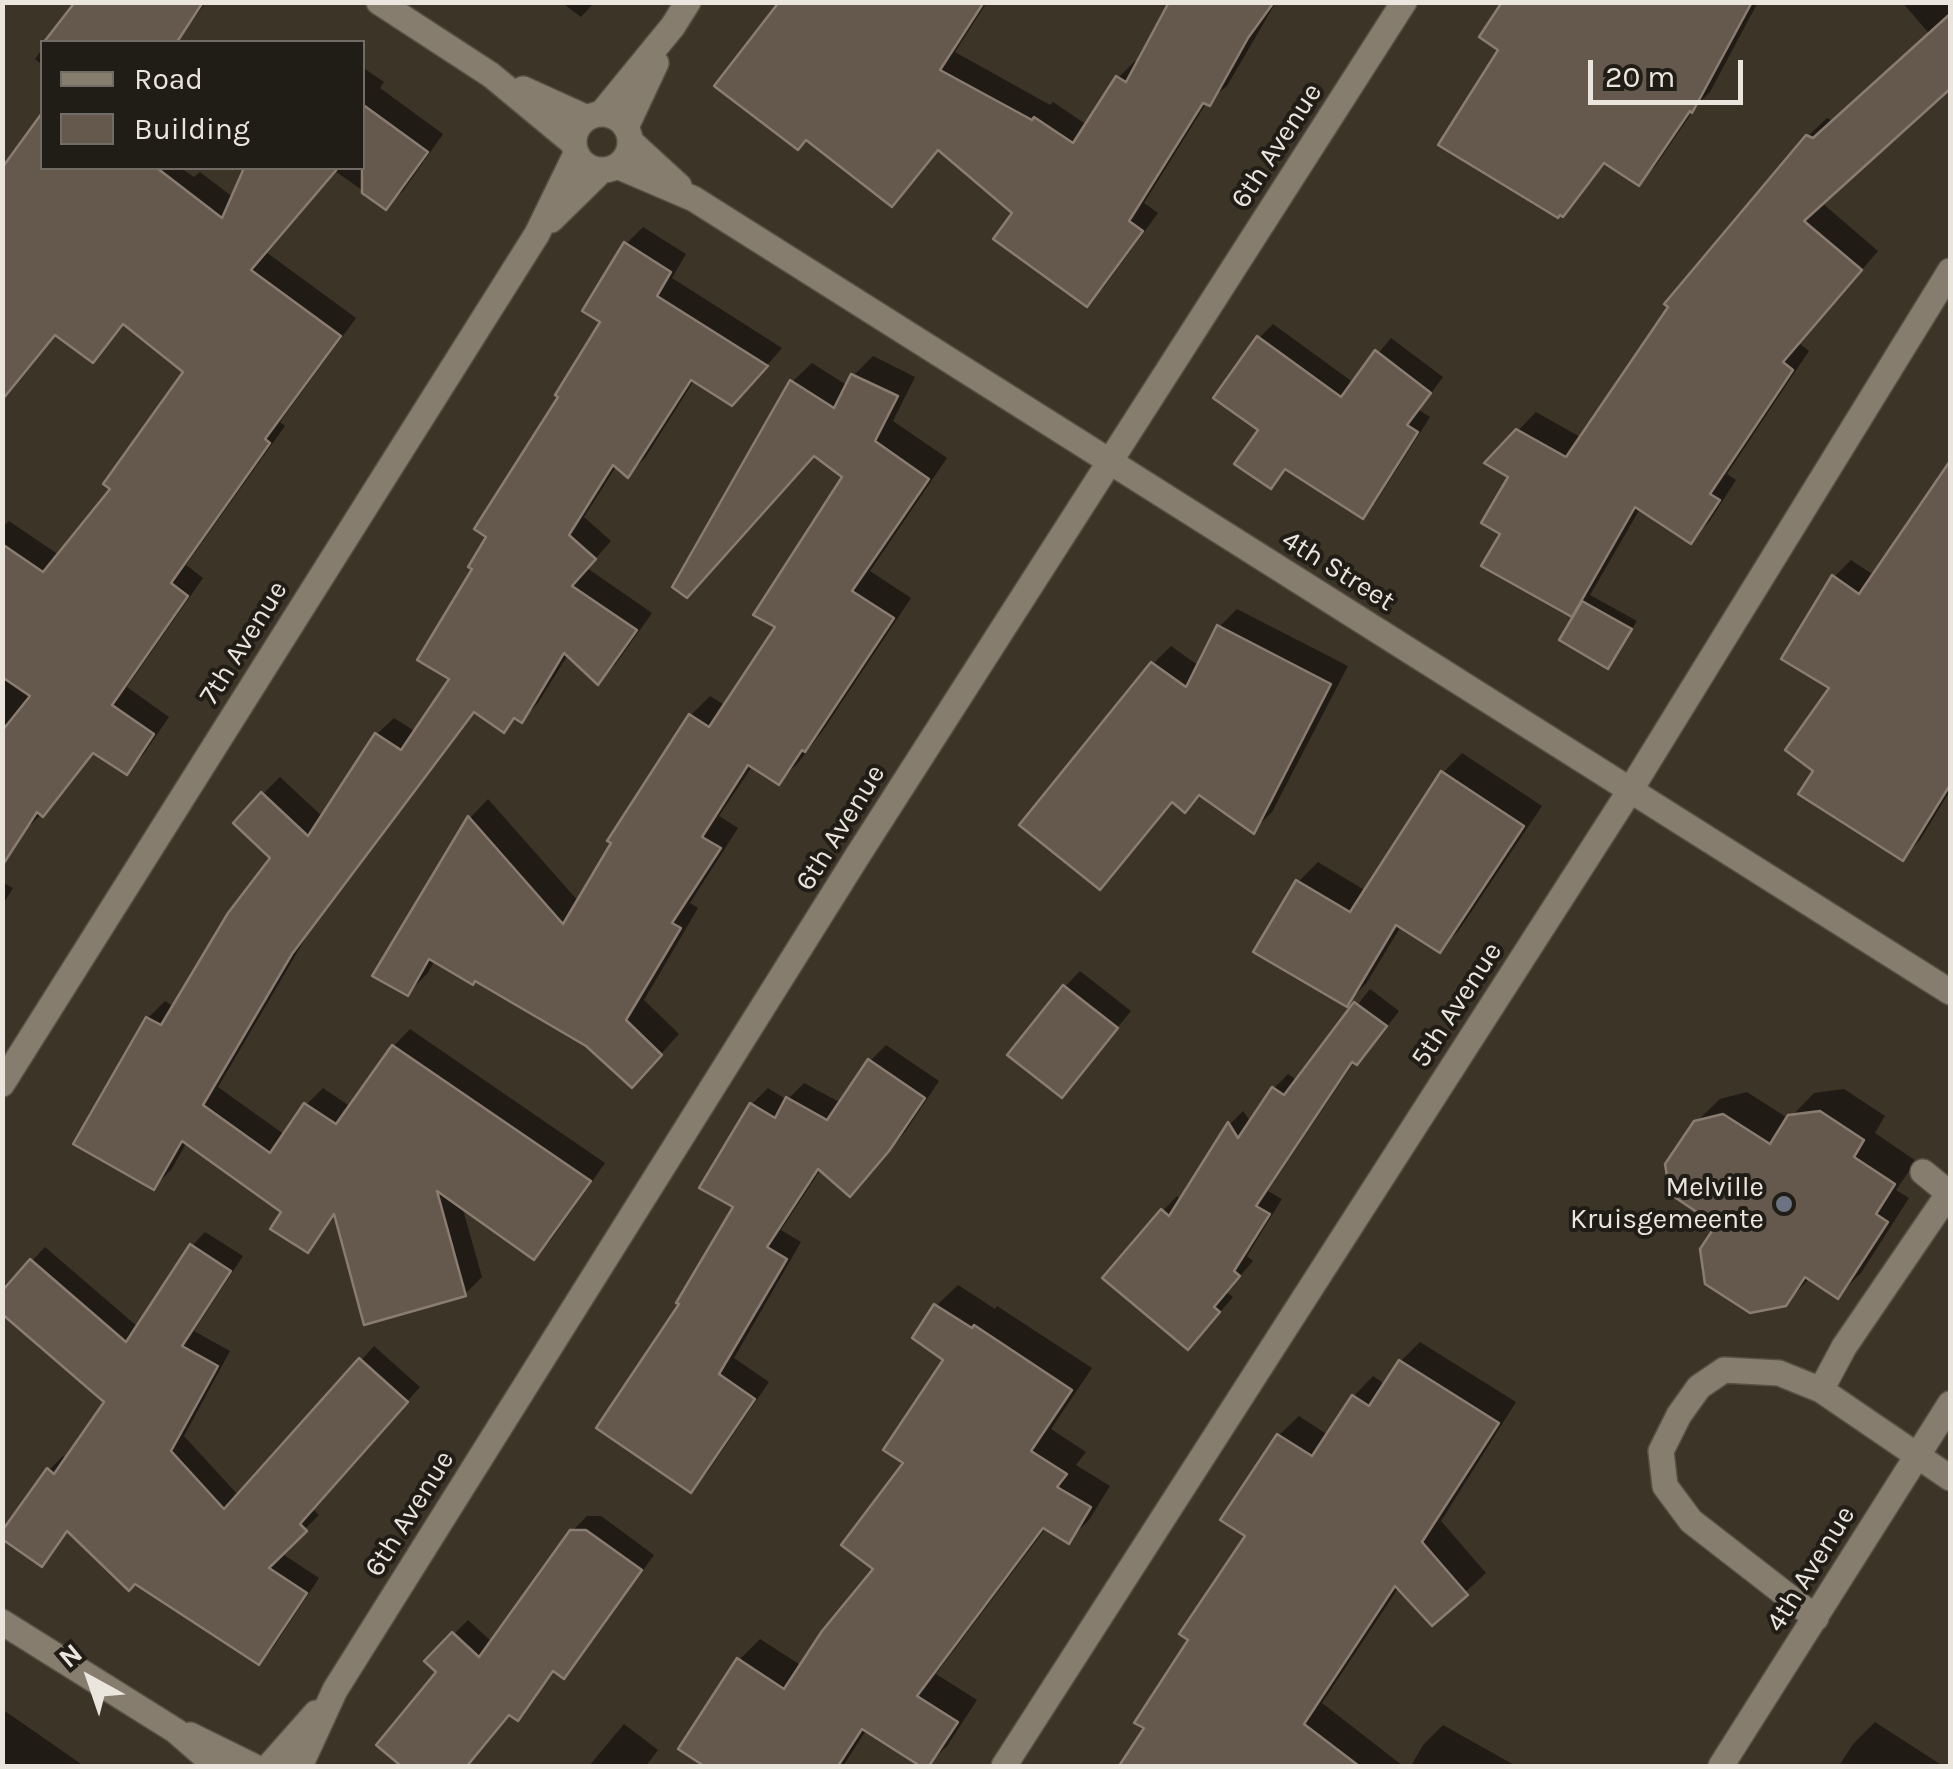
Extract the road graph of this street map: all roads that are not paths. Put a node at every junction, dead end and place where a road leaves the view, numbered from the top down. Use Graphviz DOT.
graph roads {
  1 [pos="379,2"];
  2 [pos="688,2"];
  3 [pos="1404,2"];
  4 [pos="673,26"];
  5 [pos="491,75"];
  6 [pos="594,116"];
  7 [pos="628,134"];
  8 [pos="574,148"];
  9 [pos="610,168"];
  10 [pos="694,199"];
  11 [pos="537,234"];
  12 [pos="1950,270"];
  13 [pos="1109,464"];
  14 [pos="1631,789"];
  15 [pos="1950,992"];
  16 [pos="2,1084"];
  17 [pos="1923,1172"];
  18 [pos="1950,1194"];
  19 [pos="1821,1390"];
  20 [pos="1950,1404"];
  21 [pos="1918,1456"];
  22 [pos="1950,1478"];
  23 [pos="1816,1618"];
  24 [pos="2,1622"];
  25 [pos="335,1690"];
  26 [pos="176,1731"];
  27 [pos="216,1766"];
  28 [pos="253,1766"];
  29 [pos="269,1766"];
  30 [pos="300,1766"];
  31 [pos="1004,1766"];
  32 [pos="1721,1766"];
  1 -- 5 [label="street"];
  2 -- 4 [label="street"];
  3 -- 13 [label="street, 6th Avenue"];
  4 -- 6 [label="street"];
  4 -- 7 [label="street"];
  5 -- 6 [label="street"];
  5 -- 8 [label="street"];
  6 -- 7 [label="street"];
  6 -- 8 [label="street"];
  7 -- 9 [label="street"];
  7 -- 10 [label="street, 4th Street"];
  8 -- 9 [label="street"];
  8 -- 11 [label="street, 7th Avenue"];
  9 -- 10 [label="street, 4th Street"];
  9 -- 11 [label="street, 7th Avenue"];
  10 -- 13 [label="street, 4th Street"];
  11 -- 16 [label="street, 7th Avenue"];
  12 -- 14 [label="street, 5th Avenue"];
  13 -- 14 [label="street, 4th Street"];
  13 -- 25 [label="street, 6th Avenue"];
  14 -- 15 [label="street, 4th Street"];
  14 -- 31 [label="street, 5th Avenue"];
  17 -- 18 [label="street"];
  18 -- 19 [label="street"];
  19 -- 21 [label="street"];
  19 -- 23 [label="street"];
  20 -- 21 [label="street, 4th Avenue"];
  21 -- 22 [label="street"];
  21 -- 23 [label="street, 4th Avenue"];
  23 -- 32 [label="street, 4th Avenue"];
  24 -- 26 [label="street"];
  25 -- 29 [label="street, 6th Avenue"];
  25 -- 30 [label="street, 6th Avenue"];
  26 -- 27 [label="street"];
  26 -- 28 [label="street"];
}
